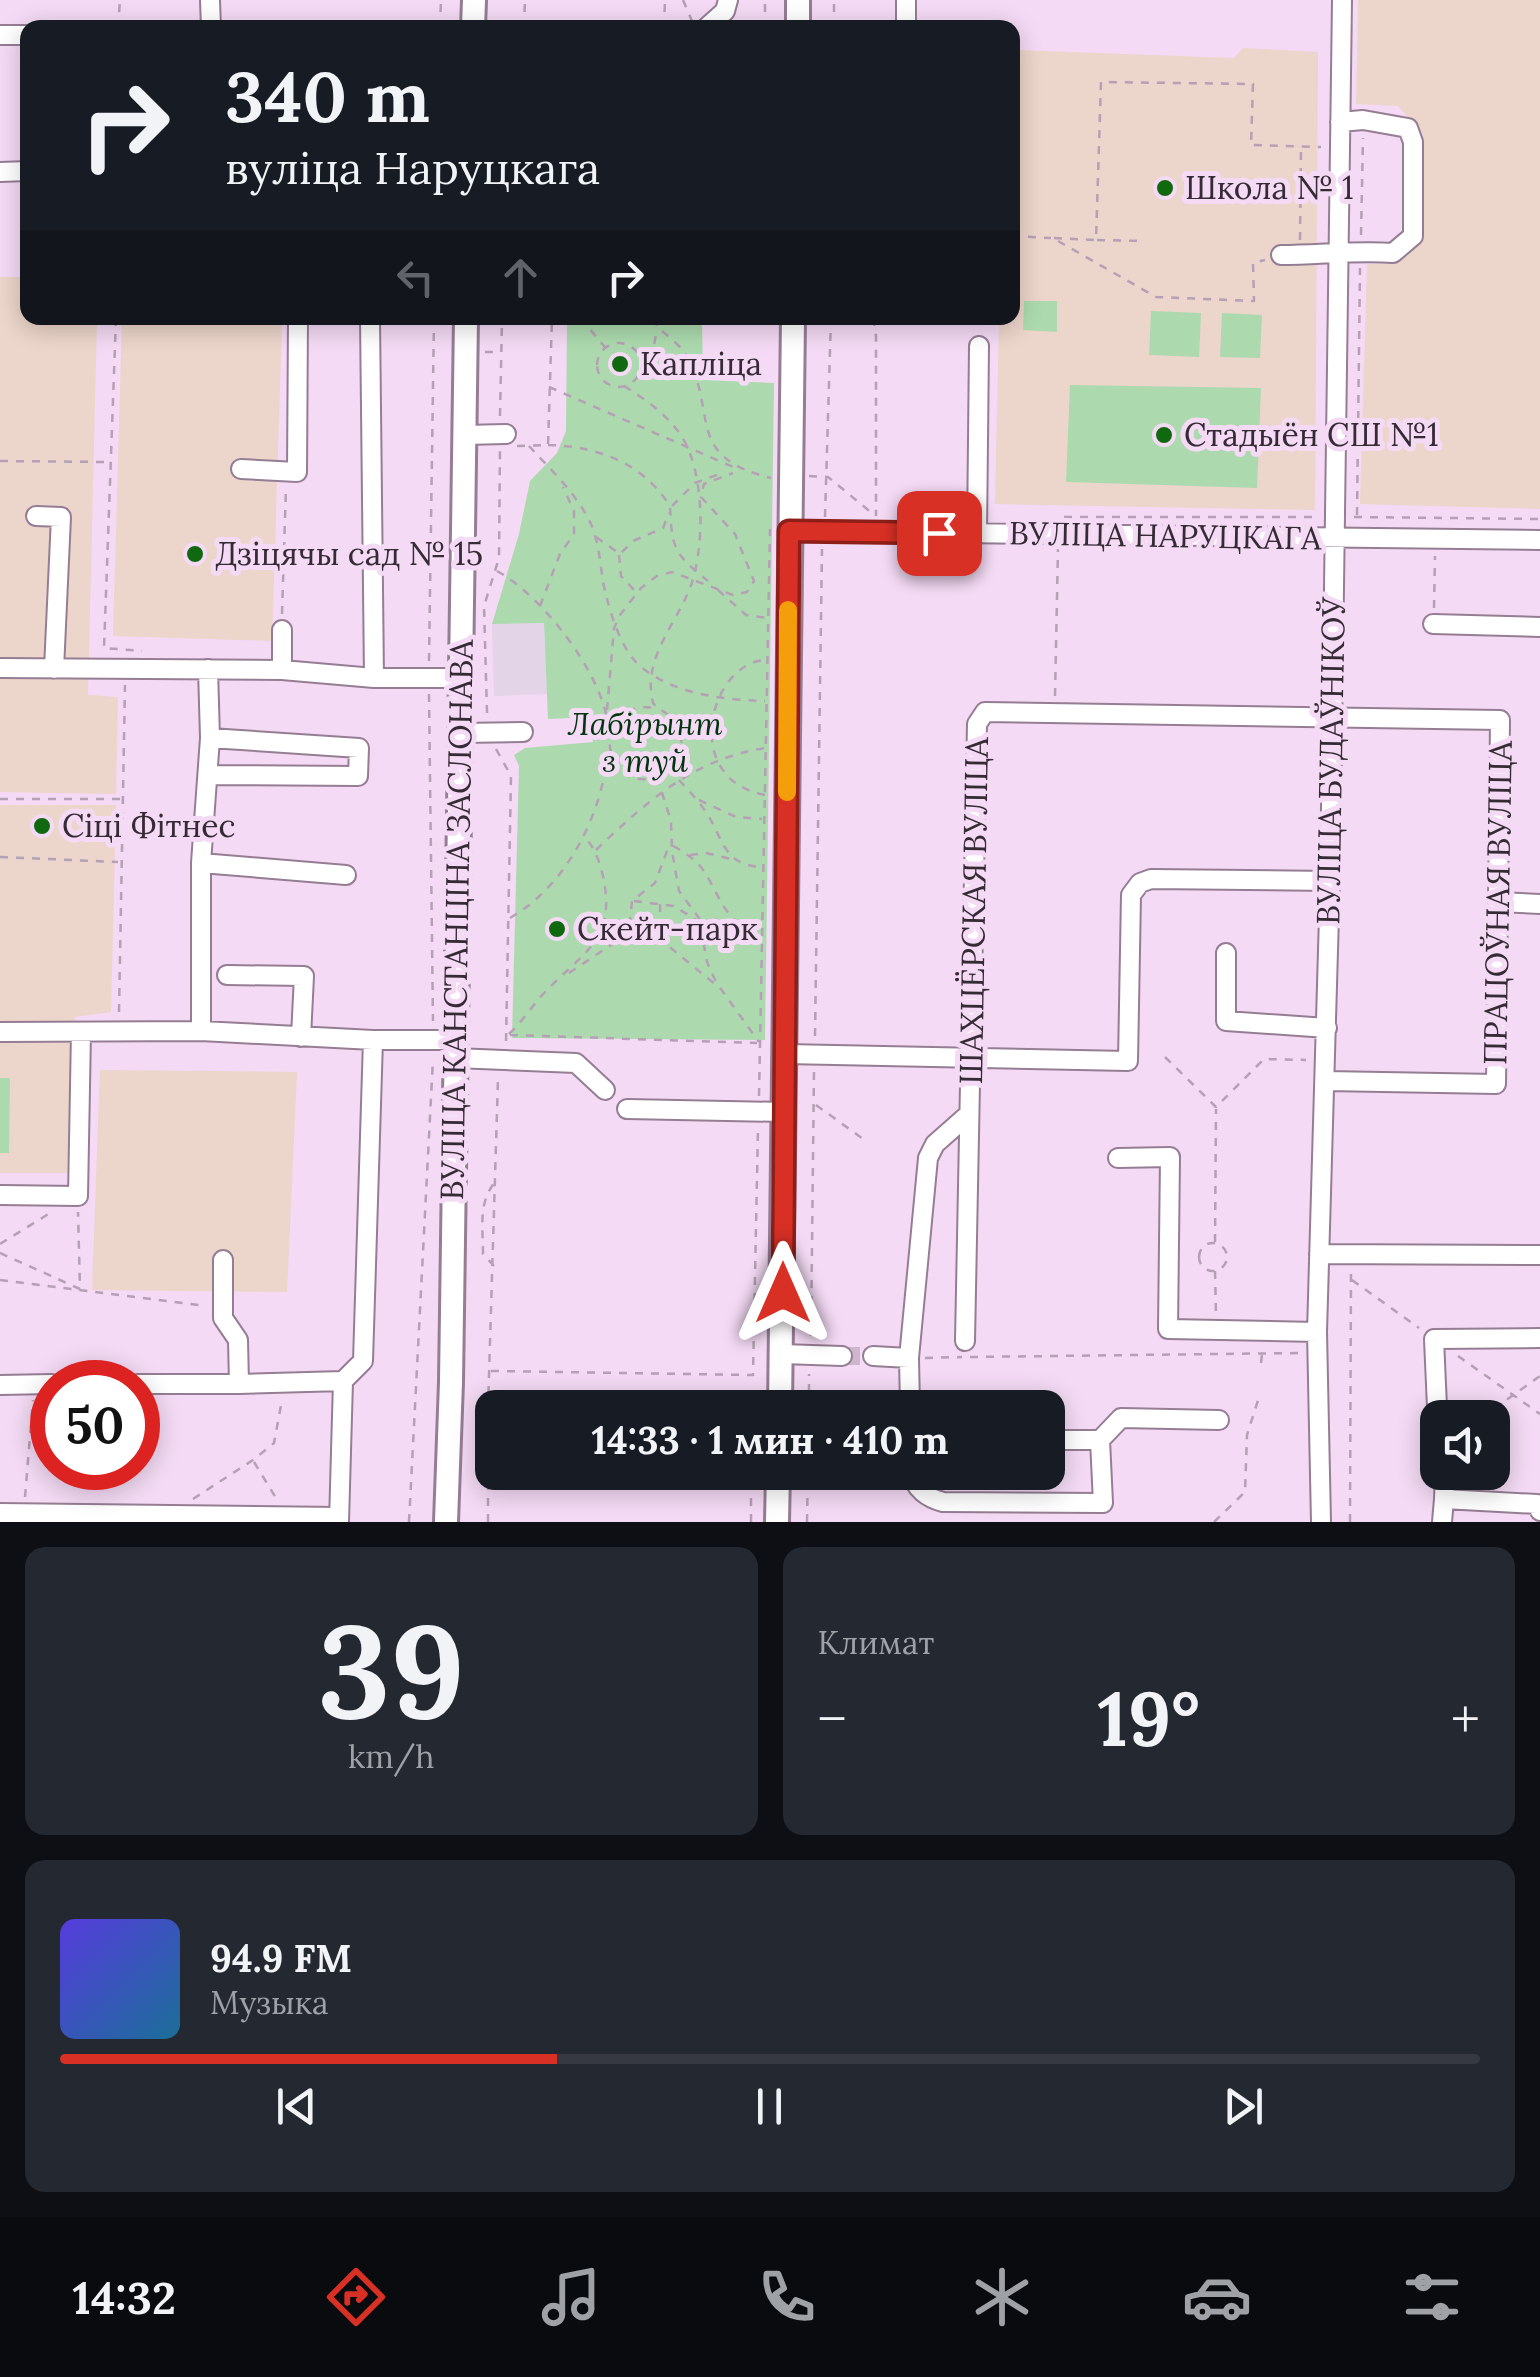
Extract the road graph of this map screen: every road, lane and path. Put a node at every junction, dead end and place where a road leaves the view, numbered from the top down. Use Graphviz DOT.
graph roads {
  1 [pos="1342,0"];
  2 [pos="1364,120"];
  3 [pos="1340,122"];
  4 [pos="1301,147"];
  5 [pos="1328,148"];
  6 [pos="1020,236"];
  7 [pos="1054,238"];
  8 [pos="1096,240"];
  9 [pos="1144,241"];
  10 [pos="1360,251"];
  11 [pos="1290,255"];
  12 [pos="1338,255"];
  13 [pos="116,325"];
  14 [pos="298,325"];
  15 [pos="370,325"];
  16 [pos="434,325"];
  17 [pos="466,325"];
  18 [pos="502,325"];
  19 [pos="552,325"];
  20 [pos="586,325"];
  21 [pos="792,325"];
  22 [pos="831,325"];
  23 [pos="874,325"];
  24 [pos="657,327"];
  25 [pos="979,346"];
  26 [pos="605,348"];
  27 [pos="636,378"];
  28 [pos="624,386"];
  29 [pos="549,387"];
  30 [pos="464,435"];
  31 [pos="502,438"];
  32 [pos="529,446"];
  33 [pos="548,446"];
  34 [pos="688,447"];
  35 [pos="0,462"];
  36 [pos="109,462"];
  37 [pos="241,469"];
  38 [pos="744,471"];
  39 [pos="287,472"];
  40 [pos="732,473"];
  41 [pos="790,476"];
  42 [pos="828,476"];
  43 [pos="560,481"];
  44 [pos="696,484"];
  45 [pos="670,508"];
  46 [pos="36,516"];
  47 [pos="1357,517"];
  48 [pos="1334,518"];
  49 [pos="1540,518"];
  50 [pos="780,524"];
  51 [pos="1058,525"];
  52 [pos="824,532"];
  53 [pos="977,533"];
  54 [pos="595,535"];
  55 [pos="1334,538"];
  56 [pos="1435,539"];
  57 [pos="1540,540"];
  58 [pos="620,554"];
  59 [pos="695,570"];
  60 [pos="496,571"];
  61 [pos="693,577"];
  62 [pos="713,586"];
  63 [pos="636,593"];
  64 [pos="540,606"];
  65 [pos="768,618"];
  66 [pos="616,623"];
  67 [pos="1434,624"];
  68 [pos="1540,627"];
  69 [pos="282,630"];
  70 [pos="122,649"];
  71 [pos="153,654"];
  72 [pos="768,660"];
  73 [pos="0,668"];
  74 [pos="54,669"];
  75 [pos="126,669"];
  76 [pos="208,669"];
  77 [pos="282,670"];
  78 [pos="652,672"];
  79 [pos="374,678"];
  80 [pos="461,678"];
  81 [pos="428,679"];
  82 [pos="719,698"];
  83 [pos="767,701"];
  84 [pos="655,708"];
  85 [pos="1054,713"];
  86 [pos="1332,718"];
  87 [pos="608,720"];
  88 [pos="487,732"];
  89 [pos="524,732"];
  90 [pos="460,733"];
  91 [pos="210,738"];
  92 [pos="609,739"];
  93 [pos="766,748"];
  94 [pos="716,760"];
  95 [pos="209,775"];
  96 [pos="658,777"];
  97 [pos="678,778"];
  98 [pos="662,789"];
  99 [pos="694,796"];
  100 [pos="765,796"];
  101 [pos="0,799"];
  102 [pos="121,799"];
  103 [pos="764,819"];
  104 [pos="583,835"];
  105 [pos="672,837"];
  106 [pos="672,846"];
  107 [pos="595,851"];
  108 [pos="688,856"];
  109 [pos="0,857"];
  110 [pos="120,862"];
  111 [pos="740,863"];
  112 [pos="201,864"];
  113 [pos="763,867"];
  114 [pos="346,876"];
  115 [pos="1330,881"];
  116 [pos="632,900"];
  117 [pos="1498,902"];
  118 [pos="660,903"];
  119 [pos="1540,904"];
  120 [pos="510,918"];
  121 [pos="700,921"];
  122 [pos="632,923"];
  123 [pos="658,925"];
  124 [pos="748,929"];
  125 [pos="762,930"];
  126 [pos="1226,953"];
  127 [pos="227,975"];
  128 [pos="562,977"];
  129 [pos="722,991"];
  130 [pos="1327,1028"];
  131 [pos="119,1030"];
  132 [pos="201,1031"];
  133 [pos="0,1032"];
  134 [pos="82,1032"];
  135 [pos="508,1035"];
  136 [pos="301,1037"];
  137 [pos="373,1040"];
  138 [pos="760,1044"];
  139 [pos="448,1045"];
  140 [pos="785,1054"];
  141 [pos="815,1056"];
  142 [pos="972,1057"];
  143 [pos="1165,1057"];
  144 [pos="499,1060"];
  145 [pos="1313,1060"];
  146 [pos="1326,1082"];
  147 [pos="605,1090"];
  148 [pos="815,1104"];
  149 [pos="1216,1108"];
  150 [pos="627,1109"];
  151 [pos="758,1111"];
  152 [pos="783,1112"];
  153 [pos="969,1114"];
  154 [pos="866,1141"];
  155 [pos="1118,1158"];
  156 [pos="497,1180"];
  157 [pos="0,1195"];
  158 [pos="78,1196"];
  159 [pos="1215,1242"];
  160 [pos="0,1244"];
  161 [pos="0,1252"];
  162 [pos="1319,1254"];
  163 [pos="1351,1254"];
  164 [pos="1540,1255"];
  165 [pos="223,1260"];
  166 [pos="494,1267"];
  167 [pos="1215,1271"];
  168 [pos="1351,1279"];
  169 [pos="0,1280"];
  170 [pos="80,1289"];
  171 [pos="223,1308"];
  172 [pos="1218,1320"];
  173 [pos="1318,1332"];
  174 [pos="1540,1338"];
  175 [pos="1434,1339"];
  176 [pos="965,1341"];
  177 [pos="1262,1352"];
  178 [pos="1318,1353"];
  179 [pos="782,1354"];
  180 [pos="809,1356"];
  181 [pos="842,1356"];
  182 [pos="873,1356"];
  183 [pos="909,1358"];
  184 [pos="1261,1363"];
  185 [pos="491,1372"];
  186 [pos="1540,1376"];
  187 [pos="342,1381"];
  188 [pos="0,1384"];
  189 [pos="30,1384"];
  190 [pos="160,1384"];
  191 [pos="239,1384"];
  192 [pos="284,1384"];
  193 [pos="781,1390"];
  194 [pos="808,1390"];
  195 [pos="910,1390"];
  196 [pos="1260,1394"];
  197 [pos="1513,1395"];
  198 [pos="1437,1400"];
  199 [pos="1506,1400"];
  200 [pos="1540,1414"];
  201 [pos="1218,1420"];
  202 [pos="1065,1440"];
  203 [pos="1100,1440"];
  204 [pos="253,1460"];
  205 [pos="30,1474"];
  206 [pos="752,1490"];
  207 [pos="778,1490"];
  208 [pos="808,1490"];
  209 [pos="920,1490"];
  210 [pos="1444,1490"];
  211 [pos="1444,1500"];
  212 [pos="1540,1511"];
  213 [pos="0,1513"];
  214 [pos="24,1513"];
  215 [pos="166,1516"];
  216 [pos="287,1517"];
  217 [pos="339,1520"];
  218 [pos="410,1522"];
  219 [pos="446,1522"];
  220 [pos="488,1522"];
  221 [pos="751,1522"];
  222 [pos="777,1522"];
  223 [pos="807,1522"];
  224 [pos="1214,1522"];
  225 [pos="1321,1522"];
  226 [pos="1350,1522"];
  227 [pos="1442,1522"];
  1 -- 3 [label="street, ВУЛІЦА БУДАЎНІКОЎ"];
  2 -- 3 [label="street"];
  2 -- 10 [label="path"];
  2 -- 10 [label="street"];
  3 -- 12 [label="street, ВУЛІЦА БУДАЎНІКОЎ"];
  4 -- 5 [label="path"];
  4 -- 8 [label="path"];
  4 -- 11 [label="path"];
  6 -- 7 [label="path"];
  7 -- 8 [label="path"];
  7 -- 11 [label="path"];
  8 -- 9 [label="path"];
  10 -- 12 [label="street"];
  10 -- 47 [label="path"];
  11 -- 12 [label="street"];
  12 -- 48 [label="street, ВУЛІЦА БУДАЎНІКОЎ"];
  13 -- 36 [label="path"];
  14 -- 39 [label="street"];
  15 -- 79 [label="street"];
  16 -- 81 [label="path"];
  17 -- 30 [label="main road, ВУЛІЦА КАНСТАНЦІНА ЗАСЛОНАВА"];
  18 -- 31 [label="path"];
  19 -- 29 [label="path"];
  20 -- 26 [label="path"];
  21 -- 41 [label="main road"];
  22 -- 42 [label="path"];
  23 -- 42 [label="path"];
  24 -- 27 [label="path"];
  24 -- 38 [label="path"];
  25 -- 53 [label="street"];
  26 -- 27 [label="path"];
  26 -- 28 [label="path"];
  27 -- 28 [label="path"];
  28 -- 34 [label="path"];
  29 -- 33 [label="path"];
  29 -- 34 [label="path"];
  30 -- 31 [label="street"];
  30 -- 80 [label="main road, ВУЛІЦА КАНСТАНЦІНА ЗАСЛОНАВА"];
  31 -- 32 [label="path"];
  31 -- 60 [label="path"];
  32 -- 33 [label="path"];
  32 -- 43 [label="path"];
  33 -- 45 [label="path"];
  34 -- 38 [label="path"];
  34 -- 44 [label="path"];
  35 -- 36 [label="path"];
  36 -- 70 [label="path"];
  37 -- 39 [label="street"];
  38 -- 40 [label="path"];
  38 -- 41 [label="path"];
  39 -- 69 [label="path"];
  40 -- 44 [label="path"];
  40 -- 62 [label="path"];
  41 -- 42 [label="path"];
  41 -- 50 [label="main road"];
  42 -- 52 [label="path"];
  43 -- 54 [label="path"];
  43 -- 64 [label="path"];
  44 -- 45 [label="path"];
  44 -- 59 [label="path"];
  45 -- 58 [label="path"];
  45 -- 59 [label="path"];
  46 -- 74 [label="street"];
  47 -- 48 [label="path"];
  47 -- 49 [label="path"];
  48 -- 51 [label="path"];
  48 -- 55 [label="street, ВУЛІЦА БУДАЎНІКОЎ"];
  50 -- 52 [label="street, ВУЛІЦА НАРУЦКАГА"];
  50 -- 65 [label="path"];
  50 -- 140 [label="main road"];
  51 -- 53 [label="street, ВУЛІЦА НАРУЦКАГА"];
  51 -- 55 [label="street, ВУЛІЦА НАРУЦКАГА"];
  51 -- 85 [label="path"];
  52 -- 53 [label="street, ВУЛІЦА НАРУЦКАГА"];
  52 -- 141 [label="path"];
  54 -- 58 [label="path"];
  54 -- 66 [label="path"];
  55 -- 56 [label="street, ВУЛІЦА НАРУЦКАГА"];
  55 -- 86 [label="street, ВУЛІЦА БУДАЎНІКОЎ"];
  56 -- 57 [label="street, ВУЛІЦА НАРУЦКАГА"];
  56 -- 67 [label="path"];
  58 -- 63 [label="path"];
  59 -- 61 [label="path"];
  59 -- 62 [label="path"];
  60 -- 64 [label="path"];
  60 -- 88 [label="path"];
  61 -- 62 [label="path"];
  61 -- 63 [label="path"];
  61 -- 78 [label="path"];
  62 -- 65 [label="path"];
  63 -- 66 [label="path"];
  64 -- 87 [label="path"];
  65 -- 72 [label="path"];
  66 -- 78 [label="path"];
  66 -- 87 [label="path"];
  67 -- 68 [label="street"];
  69 -- 77 [label="street"];
  70 -- 71 [label="path"];
  70 -- 75 [label="path"];
  72 -- 82 [label="path"];
  72 -- 83 [label="path"];
  73 -- 74 [label="street"];
  74 -- 75 [label="street"];
  75 -- 76 [label="street"];
  75 -- 102 [label="path"];
  76 -- 77 [label="street"];
  76 -- 91 [label="street"];
  77 -- 79 [label="street"];
  78 -- 82 [label="path"];
  78 -- 84 [label="path"];
  79 -- 81 [label="street"];
  80 -- 81 [label="street"];
  80 -- 90 [label="main road, ВУЛІЦА КАНСТАНЦІНА ЗАСЛОНАВА"];
  81 -- 139 [label="path"];
  82 -- 83 [label="path"];
  82 -- 94 [label="path"];
  83 -- 93 [label="path"];
  84 -- 92 [label="path"];
  84 -- 96 [label="path"];
  85 -- 86 [label="street, ШАХЦЁРСКАЯ ВУЛІЦА"];
  85 -- 142 [label="street, ШАХЦЁРСКАЯ ВУЛІЦА"];
  86 -- 115 [label="street, ВУЛІЦА БУДАЎНІКОЎ"];
  86 -- 117 [label="street, ПРАЦОЎНАЯ ВУЛІЦА"];
  87 -- 92 [label="path"];
  88 -- 89 [label="street"];
  88 -- 90 [label="street"];
  88 -- 120 [label="path"];
  90 -- 139 [label="main road, ВУЛІЦА КАНСТАНЦІНА ЗАСЛОНАВА"];
  91 -- 95 [label="street"];
  91 -- 95 [label="street"];
  92 -- 96 [label="path"];
  92 -- 104 [label="path"];
  93 -- 94 [label="path"];
  93 -- 100 [label="path"];
  94 -- 97 [label="path"];
  94 -- 100 [label="path"];
  95 -- 112 [label="street"];
  96 -- 98 [label="path"];
  97 -- 98 [label="path"];
  97 -- 99 [label="path"];
  98 -- 105 [label="path"];
  98 -- 107 [label="path"];
  99 -- 103 [label="path"];
  99 -- 111 [label="path"];
  100 -- 103 [label="path"];
  101 -- 102 [label="path"];
  102 -- 110 [label="path"];
  103 -- 113 [label="path"];
  104 -- 107 [label="path"];
  104 -- 120 [label="path"];
  105 -- 106 [label="path"];
  105 -- 116 [label="path"];
  106 -- 108 [label="path"];
  106 -- 121 [label="path"];
  107 -- 128 [label="path"];
  108 -- 111 [label="path"];
  108 -- 124 [label="path"];
  109 -- 110 [label="path"];
  110 -- 131 [label="path"];
  111 -- 113 [label="path"];
  112 -- 114 [label="street"];
  112 -- 132 [label="street"];
  113 -- 125 [label="path"];
  115 -- 130 [label="street, ВУЛІЦА БУДАЎНІКОЎ"];
  115 -- 142 [label="street"];
  116 -- 118 [label="path"];
  116 -- 122 [label="path"];
  117 -- 119 [label="street"];
  117 -- 146 [label="street, ПРАЦОЎНАЯ ВУЛІЦА"];
  118 -- 121 [label="path"];
  118 -- 123 [label="path"];
  120 -- 135 [label="path"];
  121 -- 124 [label="path"];
  121 -- 129 [label="path"];
  122 -- 123 [label="path"];
  122 -- 128 [label="path"];
  123 -- 129 [label="path"];
  124 -- 125 [label="path"];
  125 -- 138 [label="path"];
  126 -- 130 [label="street"];
  127 -- 136 [label="street"];
  128 -- 135 [label="path"];
  129 -- 138 [label="path"];
  130 -- 146 [label="street, ВУЛІЦА БУДАЎНІКОЎ"];
  131 -- 132 [label="street"];
  131 -- 134 [label="street"];
  132 -- 136 [label="street"];
  133 -- 134 [label="street"];
  134 -- 158 [label="street"];
  135 -- 138 [label="path"];
  135 -- 144 [label="path"];
  136 -- 137 [label="street"];
  137 -- 139 [label="street"];
  137 -- 187 [label="street"];
  138 -- 151 [label="path"];
  139 -- 144 [label="street"];
  139 -- 218 [label="path"];
  139 -- 219 [label="main road, ВУЛІЦА КАНСТАНЦІНА ЗАСЛОНАВА"];
  140 -- 141 [label="street"];
  140 -- 152 [label="main road"];
  141 -- 142 [label="street"];
  141 -- 148 [label="path"];
  142 -- 153 [label="street, ШАХЦЁРСКАЯ ВУЛІЦА"];
  143 -- 149 [label="path"];
  144 -- 147 [label="street"];
  144 -- 156 [label="path"];
  145 -- 149 [label="path"];
  146 -- 162 [label="street, ВУЛІЦА БУДАЎНІКОЎ"];
  148 -- 154 [label="path"];
  148 -- 180 [label="path"];
  149 -- 159 [label="path"];
  150 -- 151 [label="street"];
  151 -- 152 [label="street"];
  151 -- 185 [label="path"];
  152 -- 179 [label="main road"];
  153 -- 176 [label="street, ШАХЦЁРСКАЯ ВУЛІЦА"];
  153 -- 183 [label="street"];
  155 -- 173 [label="street"];
  156 -- 166 [label="path"];
  156 -- 166 [label="path"];
  157 -- 158 [label="street"];
  158 -- 160 [label="path"];
  158 -- 170 [label="path"];
  159 -- 167 [label="path"];
  159 -- 167 [label="path"];
  161 -- 170 [label="path"];
  162 -- 163 [label="street"];
  162 -- 173 [label="street, ВУЛІЦА БУДАЎНІКОЎ"];
  163 -- 164 [label="street"];
  163 -- 168 [label="path"];
  165 -- 171 [label="street"];
  166 -- 185 [label="path"];
  167 -- 172 [label="path"];
  168 -- 175 [label="path"];
  168 -- 226 [label="path"];
  169 -- 170 [label="path"];
  170 -- 171 [label="path"];
  171 -- 191 [label="street"];
  173 -- 178 [label="street, ВУЛІЦА БУДАЎНІКОЎ"];
  174 -- 175 [label="street"];
  175 -- 197 [label="path"];
  175 -- 198 [label="street"];
  177 -- 178 [label="path"];
  177 -- 183 [label="path"];
  177 -- 184 [label="path"];
  178 -- 225 [label="street, ВУЛІЦА БУДАЎНІКОЎ"];
  179 -- 180 [label="street"];
  179 -- 193 [label="main road"];
  180 -- 181 [label="street"];
  180 -- 194 [label="path"];
  182 -- 183 [label="street"];
  183 -- 195 [label="street"];
  185 -- 220 [label="path"];
  186 -- 197 [label="path"];
  187 -- 192 [label="street"];
  187 -- 217 [label="street"];
  188 -- 189 [label="street"];
  190 -- 191 [label="street"];
  191 -- 192 [label="street"];
  192 -- 204 [label="path"];
  196 -- 224 [label="path"];
  197 -- 199 [label="path"];
  197 -- 200 [label="path"];
  201 -- 203 [label="street"];
  202 -- 203 [label="street"];
  203 -- 209 [label="street"];
  204 -- 215 [label="path"];
  204 -- 216 [label="path"];
  205 -- 214 [label="path"];
  206 -- 221 [label="path"];
  207 -- 222 [label="main road"];
  208 -- 223 [label="path"];
  210 -- 211 [label="street"];
  211 -- 212 [label="street"];
  211 -- 227 [label="street"];
  213 -- 214 [label="street"];
  214 -- 215 [label="street"];
  215 -- 216 [label="street"];
  216 -- 217 [label="street"];
}
